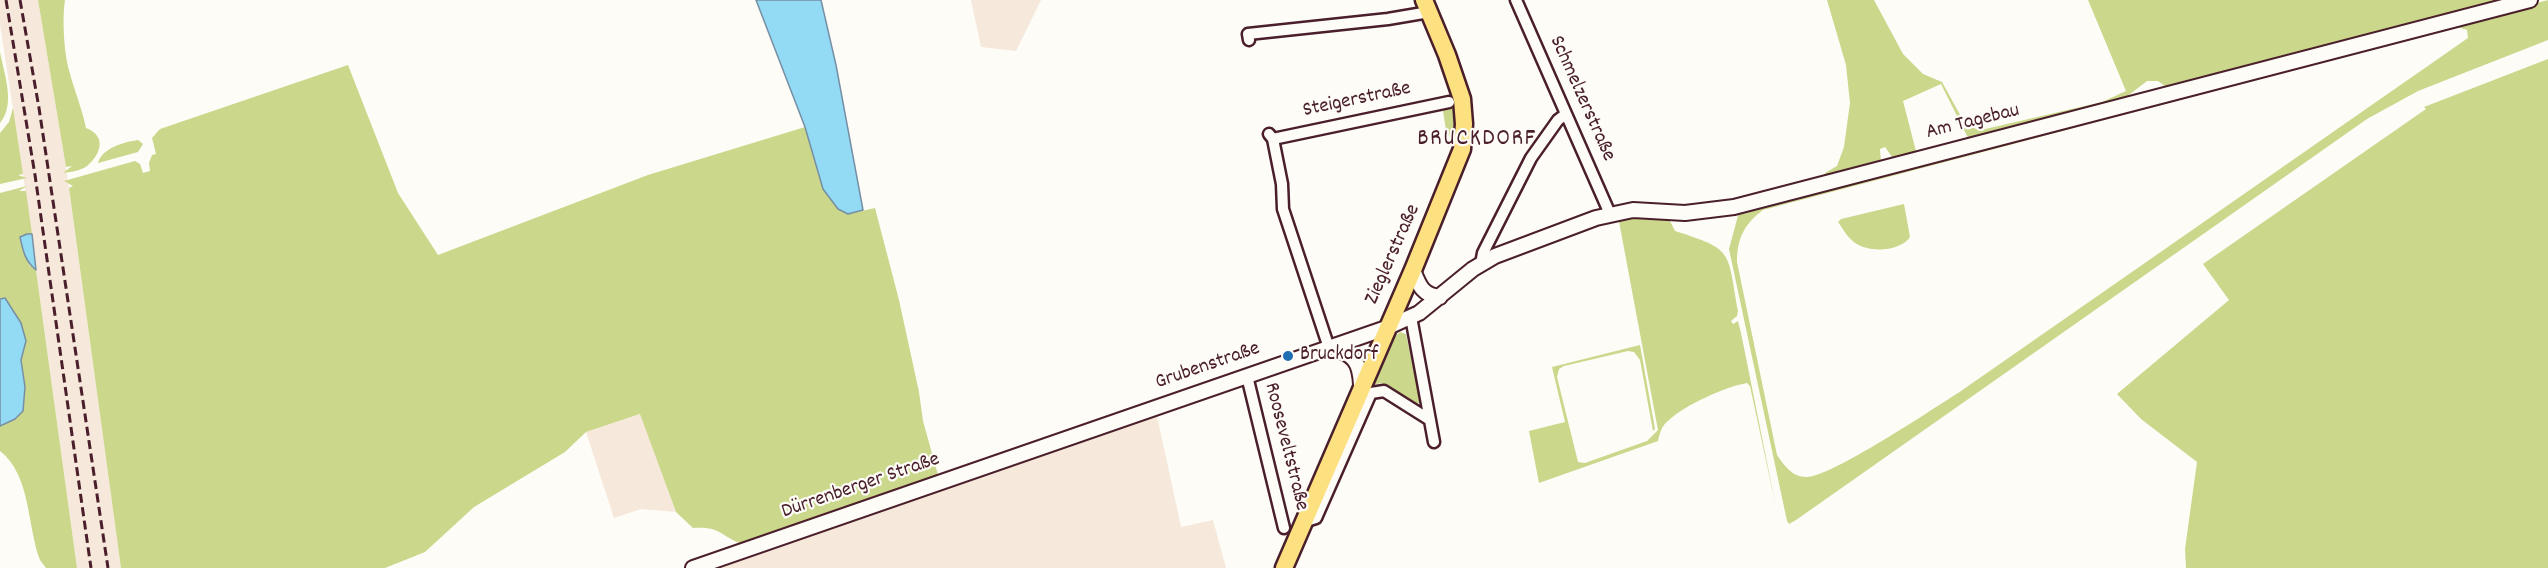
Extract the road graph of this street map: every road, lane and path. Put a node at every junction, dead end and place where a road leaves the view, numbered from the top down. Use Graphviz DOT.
graph roads {
  1 [pos="1516,0"];
  2 [pos="2530,0"];
  3 [pos="1426,6"];
  4 [pos="1249,40"];
  5 [pos="1449,102"];
  6 [pos="1566,114"];
  7 [pos="1610,214"];
  8 [pos="1481,264"];
  9 [pos="1413,270"];
  10 [pos="1440,297"];
  11 [pos="1411,317"];
  12 [pos="1386,328"];
  13 [pos="1330,347"];
  14 [pos="1247,376"];
  15 [pos="1366,389"];
  16 [pos="1430,420"];
  17 [pos="1434,442"];
  18 [pos="1044,446"];
  19 [pos="1284,528"];
  20 [pos="693,568"];
  21 [pos="1284,568"];
  1 -- 6 [label="street, Schmelzerstraße"];
  2 -- 7 [label="street, Am Tagebau"];
  3 -- 4 [label="street"];
  3 -- 9 [label="main road, Zieglerstraße"];
  5 -- 13 [label="street, Steigerstraße"];
  6 -- 7 [label="street, Schmelzerstraße"];
  6 -- 8 [label="street"];
  7 -- 8 [label="street, Am Tagebau"];
  8 -- 10 [label="street, Am Tagebau"];
  9 -- 10 [label="street"];
  9 -- 12 [label="main road, Zieglerstraße"];
  10 -- 11 [label="street, Am Tagebau"];
  11 -- 12 [label="street, Am Tagebau"];
  11 -- 16 [label="street"];
  12 -- 13 [label="street, Grubenstraße"];
  12 -- 15 [label="main road, Zieglerstraße"];
  13 -- 14 [label="street, Grubenstraße"];
  13 -- 15 [label="street"];
  14 -- 18 [label="street, Grubenstraße"];
  14 -- 19 [label="street, Rooseveltstraße"];
  15 -- 16 [label="street"];
  15 -- 21 [label="main road, Zieglerstraße"];
  16 -- 17 [label="street"];
  18 -- 20 [label="street, Dürrenberger Straße"];
}
